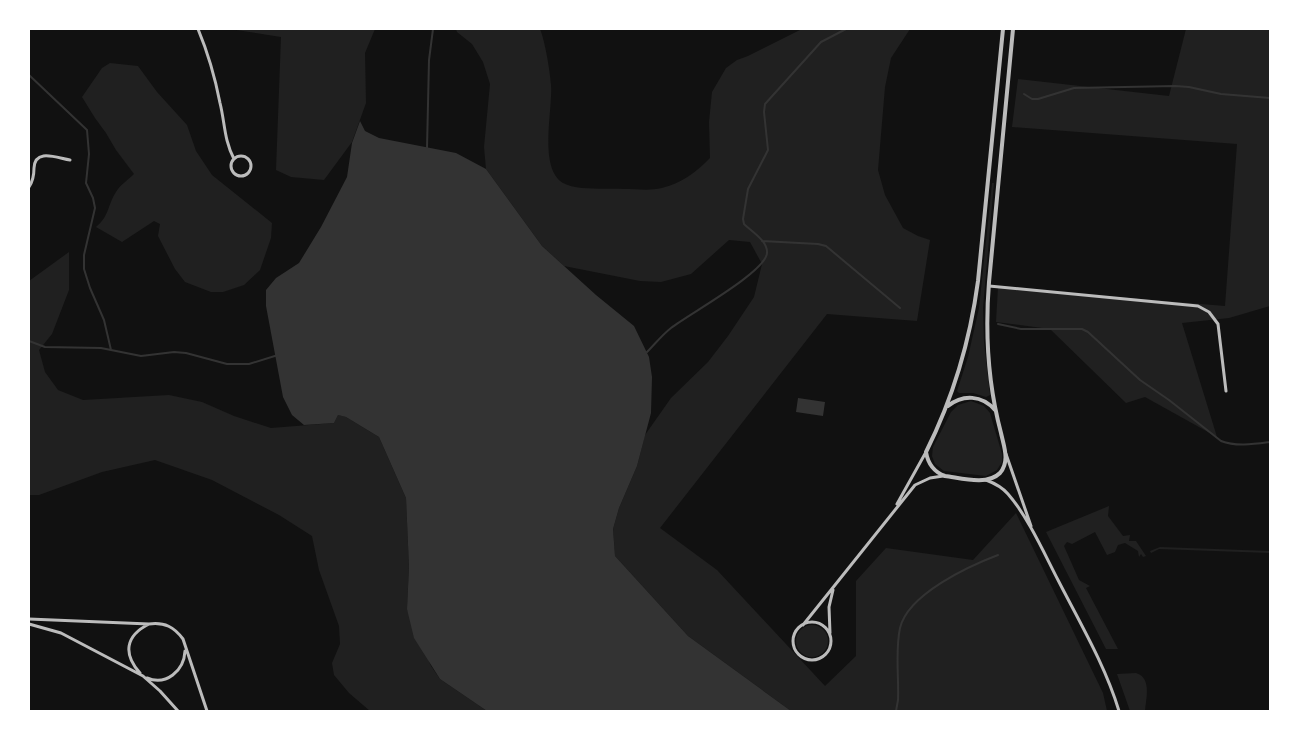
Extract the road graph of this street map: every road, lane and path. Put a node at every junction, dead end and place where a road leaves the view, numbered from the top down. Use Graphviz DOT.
graph roads {
  1 [pos="198,29"];
  2 [pos="1003,29"];
  3 [pos="1013,29"];
  4 [pos="234,159"];
  5 [pos="70,160"];
  6 [pos="29,187"];
  7 [pos="989,286"];
  8 [pos="1226,391"];
  9 [pos="946,408"];
  10 [pos="996,412"];
  11 [pos="926,452"];
  12 [pos="1006,454"];
  13 [pos="945,476"];
  14 [pos="985,480"];
  15 [pos="892,512"];
  16 [pos="1034,534"];
  17 [pos="833,588"];
  18 [pos="29,619"];
  19 [pos="29,624"];
  20 [pos="150,624"];
  21 [pos="803,625"];
  22 [pos="830,636"];
  23 [pos="186,649"];
  24 [pos="142,676"];
  25 [pos="178,711"];
  26 [pos="207,711"];
  27 [pos="1119,711"];
  1 -- 4 [label="street"];
  2 -- 9 [label="street"];
  3 -- 7 [label="street"];
  4 -- 4 [label="street"];
  5 -- 6 [label="street"];
  7 -- 8 [label="street"];
  7 -- 10 [label="street"];
  9 -- 10 [label="street"];
  9 -- 11 [label="street"];
  10 -- 12 [label="street"];
  11 -- 13 [label="street"];
  11 -- 15 [label="street"];
  12 -- 14 [label="street"];
  12 -- 16 [label="street"];
  13 -- 14 [label="street"];
  13 -- 15 [label="street"];
  14 -- 16 [label="street"];
  15 -- 17 [label="street"];
  16 -- 27 [label="street"];
  17 -- 21 [label="street"];
  17 -- 22 [label="street"];
  18 -- 20 [label="street"];
  19 -- 24 [label="street"];
  20 -- 23 [label="street"];
  20 -- 24 [label="street"];
  21 -- 22 [label="street"];
  21 -- 22 [label="street"];
  23 -- 24 [label="street"];
  23 -- 26 [label="street"];
  24 -- 25 [label="street"];
}
